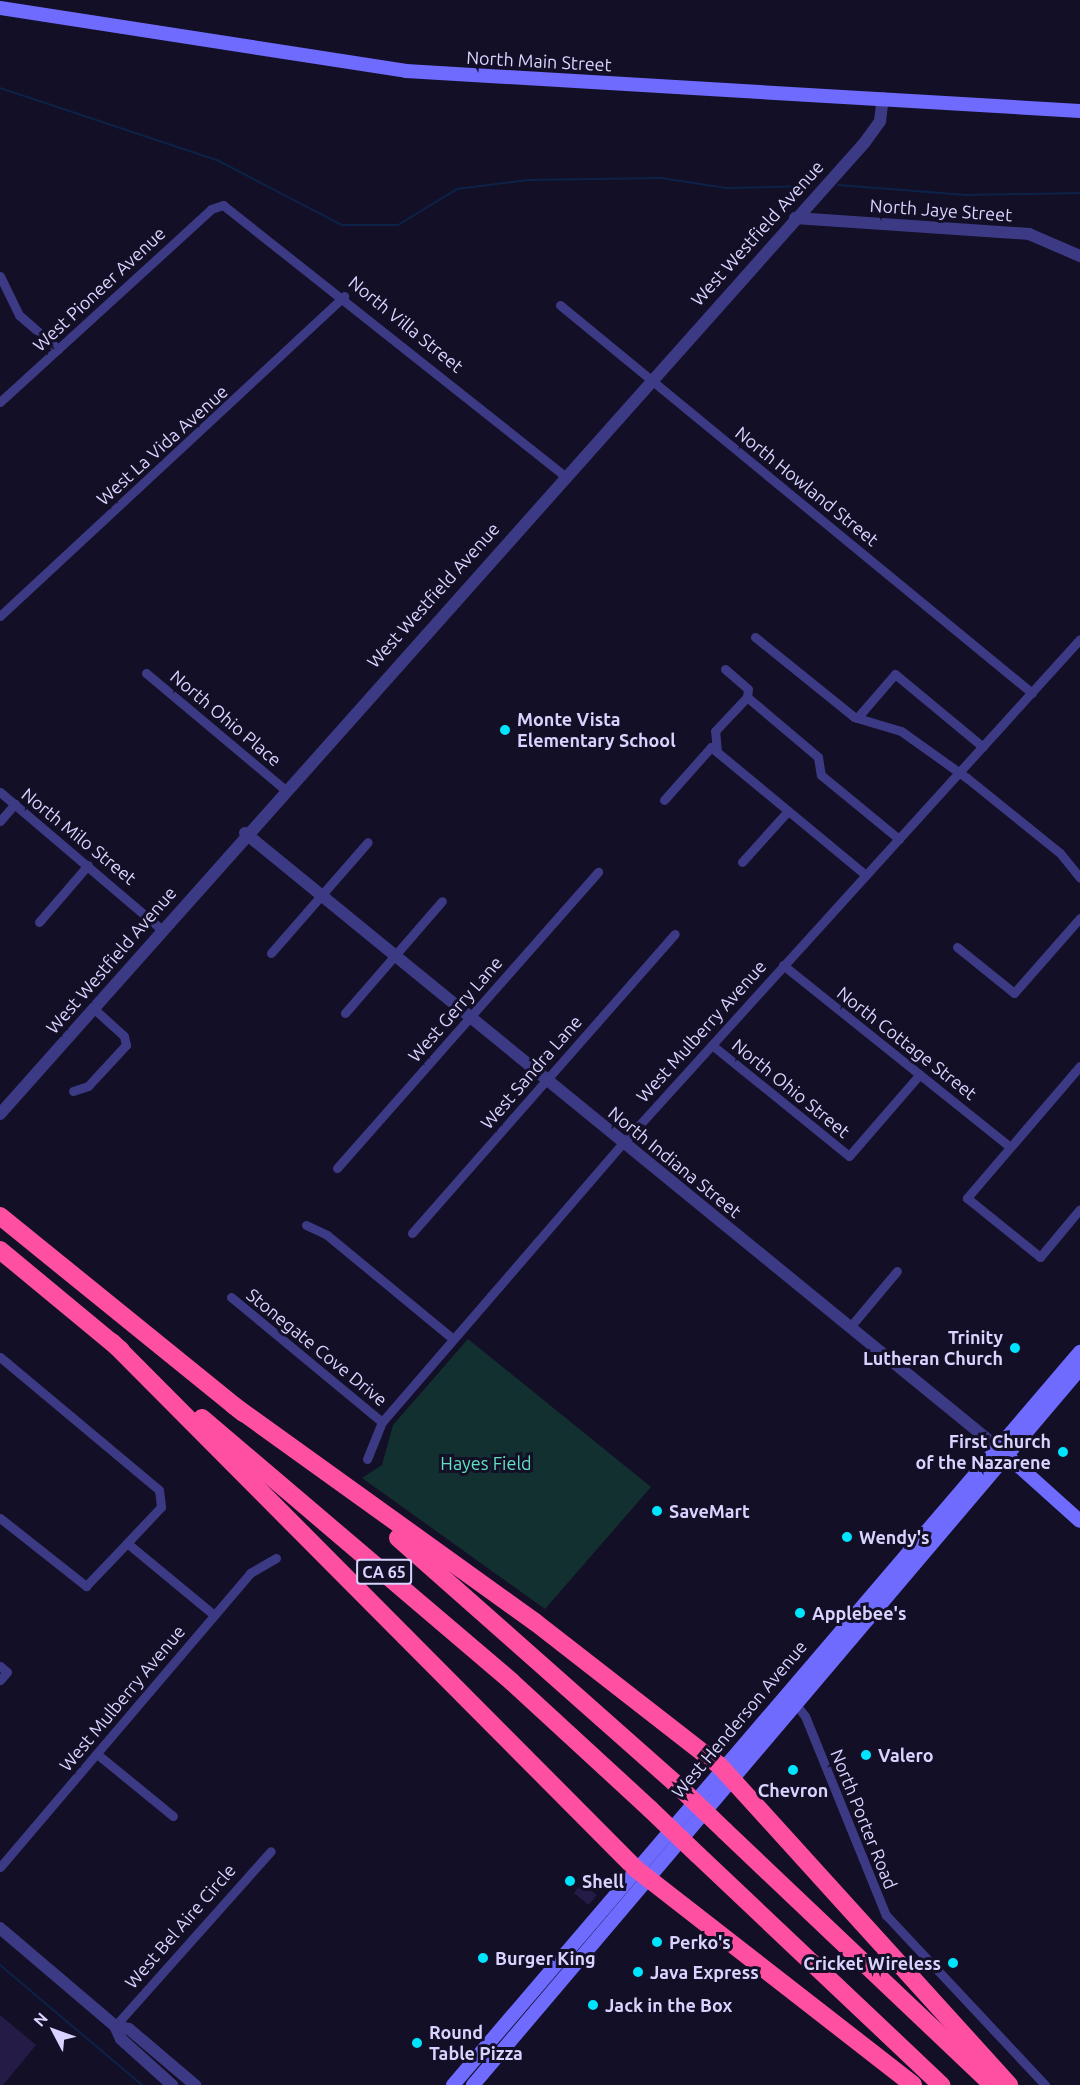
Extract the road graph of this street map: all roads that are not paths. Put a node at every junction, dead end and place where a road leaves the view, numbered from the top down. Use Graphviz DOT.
graph roads {
  1 [pos="0,8"];
  2 [pos="883,98"];
  3 [pos="1080,111"];
  4 [pos="223,205"];
  5 [pos="795,218"];
  6 [pos="1080,256"];
  7 [pos="0,276"];
  8 [pos="344,296"];
  9 [pos="560,305"];
  10 [pos="58,349"];
  11 [pos="650,379"];
  12 [pos="0,402"];
  13 [pos="564,475"];
  14 [pos="0,616"];
  15 [pos="755,637"];
  16 [pos="1080,639"];
  17 [pos="725,669"];
  18 [pos="146,672"];
  19 [pos="1032,693"];
  20 [pos="747,697"];
  21 [pos="857,718"];
  22 [pos="983,747"];
  23 [pos="714,749"];
  24 [pos="958,775"];
  25 [pos="285,789"];
  26 [pos="0,792"];
  27 [pos="664,800"];
  28 [pos="15,804"];
  29 [pos="788,811"];
  30 [pos="0,821"];
  31 [pos="245,833"];
  32 [pos="899,839"];
  33 [pos="368,842"];
  34 [pos="742,862"];
  35 [pos="88,865"];
  36 [pos="598,872"];
  37 [pos="866,875"];
  38 [pos="1080,878"];
  39 [pos="321,895"];
  40 [pos="442,901"];
  41 [pos="1080,918"];
  42 [pos="39,922"];
  43 [pos="162,930"];
  44 [pos="675,934"];
  45 [pos="957,947"];
  46 [pos="271,953"];
  47 [pos="394,955"];
  48 [pos="783,965"];
  49 [pos="93,1008"];
  50 [pos="345,1013"];
  51 [pos="469,1016"];
  52 [pos="712,1045"];
  53 [pos="1080,1066"];
  54 [pos="920,1074"];
  55 [pos="546,1079"];
  56 [pos="73,1091"];
  57 [pos="0,1114"];
  58 [pos="622,1143"];
  59 [pos="1010,1147"];
  60 [pos="337,1168"];
  61 [pos="1080,1209"];
  62 [pos="0,1216"];
  63 [pos="306,1225"];
  64 [pos="412,1233"];
  65 [pos="0,1250"];
  66 [pos="897,1271"];
  67 [pos="231,1297"];
  68 [pos="850,1327"];
  69 [pos="453,1339"];
  70 [pos="112,1342"];
  71 [pos="1080,1352"];
  72 [pos="0,1357"];
  73 [pos="1080,1369"];
  74 [pos="233,1405"];
  75 [pos="382,1422"];
  76 [pos="997,1447"];
  77 [pos="1008,1457"];
  78 [pos="367,1459"];
  79 [pos="940,1513"];
  80 [pos="0,1518"];
  81 [pos="1080,1521"];
  82 [pos="127,1543"];
  83 [pos="276,1558"];
  84 [pos="912,1570"];
  85 [pos="874,1589"];
  86 [pos="214,1615"];
  87 [pos="4,1669"];
  88 [pos="821,1679"];
  89 [pos="0,1680"];
  90 [pos="784,1693"];
  91 [pos="798,1706"];
  92 [pos="97,1754"];
  93 [pos="728,1773"];
  94 [pos="173,1816"];
  95 [pos="271,1851"];
  96 [pos="0,1866"];
  97 [pos="642,1874"];
  98 [pos="0,1928"];
  99 [pos="553,1967"];
  100 [pos="115,2026"];
  101 [pos="519,2032"];
  102 [pos="486,2046"];
  103 [pos="172,2085"];
  104 [pos="195,2085"];
  105 [pos="453,2085"];
  106 [pos="463,2085"];
  107 [pos="473,2085"];
  108 [pos="913,2085"];
  109 [pos="941,2085"];
  110 [pos="993,2085"];
  111 [pos="1009,2085"];
  112 [pos="1045,2085"];
  1 -- 2 [label="main road, North Main Street"];
  2 -- 3 [label="main road, North Main Street"];
  2 -- 5 [label="street, West Westfield Avenue"];
  4 -- 8 [label="street, North Villa Street"];
  4 -- 10 [label="street, West Pioneer Avenue"];
  5 -- 6 [label="street, North Jaye Street"];
  5 -- 11 [label="street, West Westfield Avenue"];
  7 -- 10 [label="street"];
  8 -- 13 [label="street, North Villa Street"];
  8 -- 14 [label="street, West La Vida Avenue"];
  9 -- 11 [label="street, North Howland Street"];
  10 -- 12 [label="street, West Pioneer Avenue"];
  11 -- 13 [label="street, West Westfield Avenue"];
  11 -- 19 [label="street, North Howland Street"];
  13 -- 25 [label="street, West Westfield Avenue"];
  15 -- 21 [label="street"];
  16 -- 19 [label="street, West Mulberry Avenue"];
  17 -- 20 [label="street"];
  18 -- 25 [label="street, North Ohio Place"];
  19 -- 22 [label="street, West Mulberry Avenue"];
  20 -- 23 [label="street"];
  20 -- 32 [label="street"];
  21 -- 22 [label="street"];
  21 -- 24 [label="street"];
  22 -- 24 [label="street, West Mulberry Avenue"];
  23 -- 27 [label="street"];
  23 -- 29 [label="street"];
  24 -- 32 [label="street, West Mulberry Avenue"];
  24 -- 38 [label="street"];
  25 -- 31 [label="street, West Westfield Avenue"];
  26 -- 28 [label="street, North Milo Street"];
  28 -- 30 [label="street"];
  28 -- 35 [label="street, North Milo Street"];
  29 -- 34 [label="street"];
  29 -- 37 [label="street"];
  31 -- 39 [label="street, North Indiana Street"];
  31 -- 43 [label="street, West Westfield Avenue"];
  32 -- 37 [label="street, West Mulberry Avenue"];
  33 -- 39 [label="street"];
  35 -- 42 [label="street"];
  35 -- 43 [label="street, North Milo Street"];
  36 -- 51 [label="street, West Gerry Lane"];
  37 -- 48 [label="street, West Mulberry Avenue"];
  39 -- 46 [label="street"];
  39 -- 47 [label="street, North Indiana Street"];
  40 -- 47 [label="street"];
  41 -- 45 [label="street"];
  43 -- 49 [label="street, West Westfield Avenue"];
  44 -- 55 [label="street, West Sandra Lane"];
  47 -- 50 [label="street"];
  47 -- 51 [label="street, North Indiana Street"];
  48 -- 52 [label="street, West Mulberry Avenue"];
  48 -- 54 [label="street, North Cottage Street"];
  49 -- 56 [label="street"];
  49 -- 57 [label="street, West Westfield Avenue"];
  51 -- 55 [label="street, North Indiana Street"];
  51 -- 60 [label="street, West Gerry Lane"];
  52 -- 54 [label="street, North Ohio Street"];
  52 -- 58 [label="street, West Mulberry Avenue"];
  53 -- 59 [label="street"];
  54 -- 59 [label="street, North Cottage Street"];
  55 -- 58 [label="street, North Indiana Street"];
  55 -- 64 [label="street, West Sandra Lane"];
  58 -- 68 [label="street, North Indiana Street"];
  58 -- 69 [label="street, West Mulberry Avenue"];
  59 -- 61 [label="street"];
  62 -- 74 [label="highway, CA 65"];
  63 -- 69 [label="street"];
  65 -- 70 [label="highway, CA 65"];
  66 -- 68 [label="street"];
  67 -- 75 [label="street, Stonegate Cove Drive"];
  68 -- 76 [label="street, North Indiana Street"];
  69 -- 75 [label="street, West Mulberry Avenue"];
  70 -- 97 [label="highway"];
  70 -- 109 [label="highway, CA 65, bridge"];
  71 -- 76 [label="main road, West Henderson Avenue"];
  72 -- 82 [label="street"];
  73 -- 77 [label="main road, West Henderson Avenue"];
  74 -- 93 [label="highway"];
  74 -- 110 [label="highway, CA 65, bridge"];
  75 -- 78 [label="street, West Mulberry Avenue"];
  76 -- 77 [label="main road, North Indiana Street"];
  76 -- 79 [label="main road, West Henderson Avenue"];
  77 -- 81 [label="main road, North Indiana Street"];
  77 -- 84 [label="main road, West Henderson Avenue"];
  79 -- 84 [label="main road"];
  79 -- 85 [label="main road, West Henderson Avenue"];
  80 -- 82 [label="street"];
  82 -- 86 [label="street"];
  83 -- 86 [label="street, West Mulberry Avenue"];
  84 -- 88 [label="main road, West Henderson Avenue"];
  85 -- 88 [label="main road"];
  85 -- 90 [label="main road, West Henderson Avenue"];
  86 -- 92 [label="street, West Mulberry Avenue"];
  87 -- 89 [label="street"];
  88 -- 91 [label="main road, West Henderson Avenue"];
  90 -- 91 [label="street, North Porter Road"];
  90 -- 93 [label="main road, West Henderson Avenue"];
  91 -- 93 [label="main road, West Henderson Avenue"];
  91 -- 112 [label="street, North Porter Road"];
  92 -- 94 [label="street"];
  92 -- 96 [label="street, West Mulberry Avenue"];
  93 -- 97 [label="main road, West Henderson Avenue"];
  93 -- 111 [label="highway"];
  95 -- 100 [label="street, West Bel Aire Circle"];
  97 -- 99 [label="main road, West Henderson Avenue"];
  97 -- 101 [label="main road, West Henderson Avenue"];
  97 -- 108 [label="highway"];
  98 -- 100 [label="street"];
  99 -- 101 [label="main road"];
  99 -- 102 [label="main road, West Henderson Avenue"];
  100 -- 103 [label="street"];
  100 -- 104 [label="street"];
  101 -- 107 [label="main road, West Henderson Avenue"];
  102 -- 105 [label="main road, West Henderson Avenue"];
  102 -- 106 [label="main road"];
}
